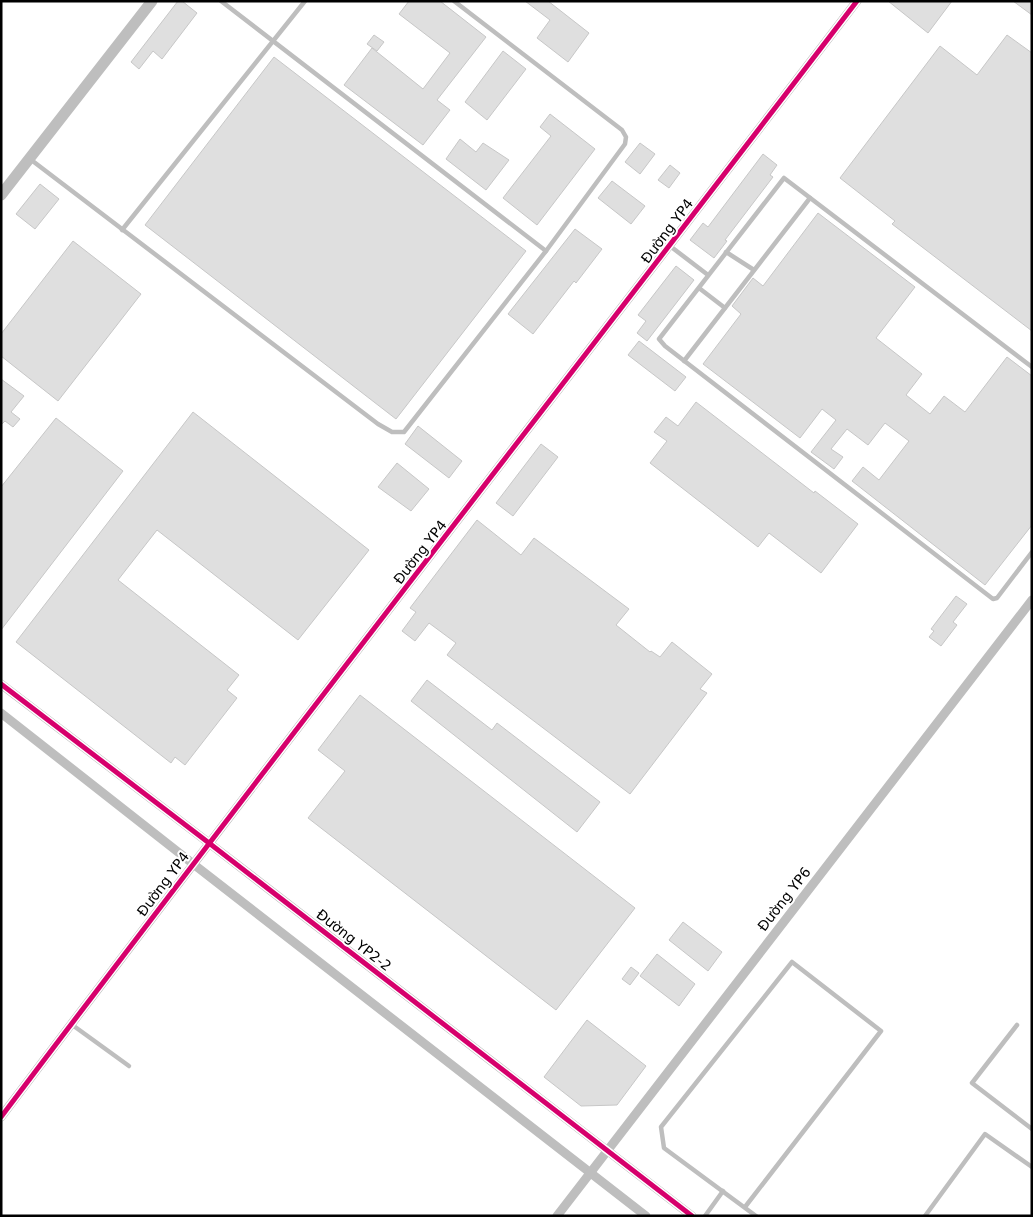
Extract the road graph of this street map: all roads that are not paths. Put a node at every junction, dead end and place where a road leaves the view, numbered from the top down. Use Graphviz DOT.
graph roads {
  1 [pos="152,1"];
  2 [pos="221,1"];
  3 [pos="305,1"];
  4 [pos="454,1"];
  5 [pos="856,1"];
  6 [pos="273,42"];
  7 [pos="29,158"];
  8 [pos="1,195"];
  9 [pos="810,198"];
  10 [pos="122,230"];
  11 [pos="670,246"];
  12 [pos="546,251"];
  13 [pos="726,252"];
  14 [pos="754,270"];
  15 [pos="708,275"];
  16 [pos="698,288"];
  17 [pos="725,308"];
  18 [pos="684,361"];
  19 [pos="1032,367"];
  20 [pos="1032,552"];
  21 [pos="1032,600"];
  22 [pos="1,684"];
  23 [pos="1,712"];
  24 [pos="210,842"];
  25 [pos="192,864"];
  26 [pos="72,1024"];
  27 [pos="1016,1025"];
  28 [pos="130,1066"];
  29 [pos="1,1117"];
  30 [pos="1032,1129"];
  31 [pos="607,1151"];
  32 [pos="1032,1168"];
  33 [pos="591,1173"];
  34 [pos="723,1191"];
  35 [pos="745,1207"];
  36 [pos="557,1216"];
  37 [pos="646,1216"];
  38 [pos="692,1216"];
  39 [pos="705,1216"];
  40 [pos="756,1216"];
  41 [pos="925,1216"];
  1 -- 7 [label="street"];
  2 -- 6 [label="lane"];
  3 -- 6 [label="lane"];
  4 -- 12 [label="lane"];
  5 -- 11 [label="street, Đường YP4"];
  6 -- 10 [label="lane"];
  6 -- 12 [label="lane"];
  7 -- 8 [label="street"];
  7 -- 10 [label="lane"];
  9 -- 13 [label="lane"];
  9 -- 14 [label="lane"];
  9 -- 19 [label="lane"];
  10 -- 12 [label="lane"];
  11 -- 15 [label="lane"];
  11 -- 24 [label="street, Đường YP4"];
  13 -- 14 [label="lane"];
  13 -- 15 [label="lane"];
  14 -- 17 [label="lane"];
  15 -- 16 [label="lane"];
  16 -- 17 [label="lane"];
  16 -- 18 [label="lane"];
  17 -- 18 [label="lane"];
  18 -- 20 [label="lane"];
  21 -- 31 [label="street, Đường YP6"];
  22 -- 24 [label="street, Đường YP2-2"];
  23 -- 25 [label="street"];
  24 -- 25 [label="street, Đường YP4"];
  24 -- 31 [label="street, Đường YP2-2"];
  25 -- 26 [label="street, Đường YP4"];
  25 -- 33 [label="street"];
  26 -- 28 [label="lane"];
  26 -- 29 [label="street, Đường YP4"];
  27 -- 30 [label="lane"];
  31 -- 33 [label="street, Đường YP6"];
  31 -- 38 [label="street, Đường YP2-2"];
  32 -- 41 [label="lane"];
  33 -- 36 [label="street, Đường YP6"];
  33 -- 37 [label="street"];
  34 -- 35 [label="lane"];
  34 -- 35 [label="lane"];
  34 -- 39 [label="lane"];
  35 -- 40 [label="lane"];
}
